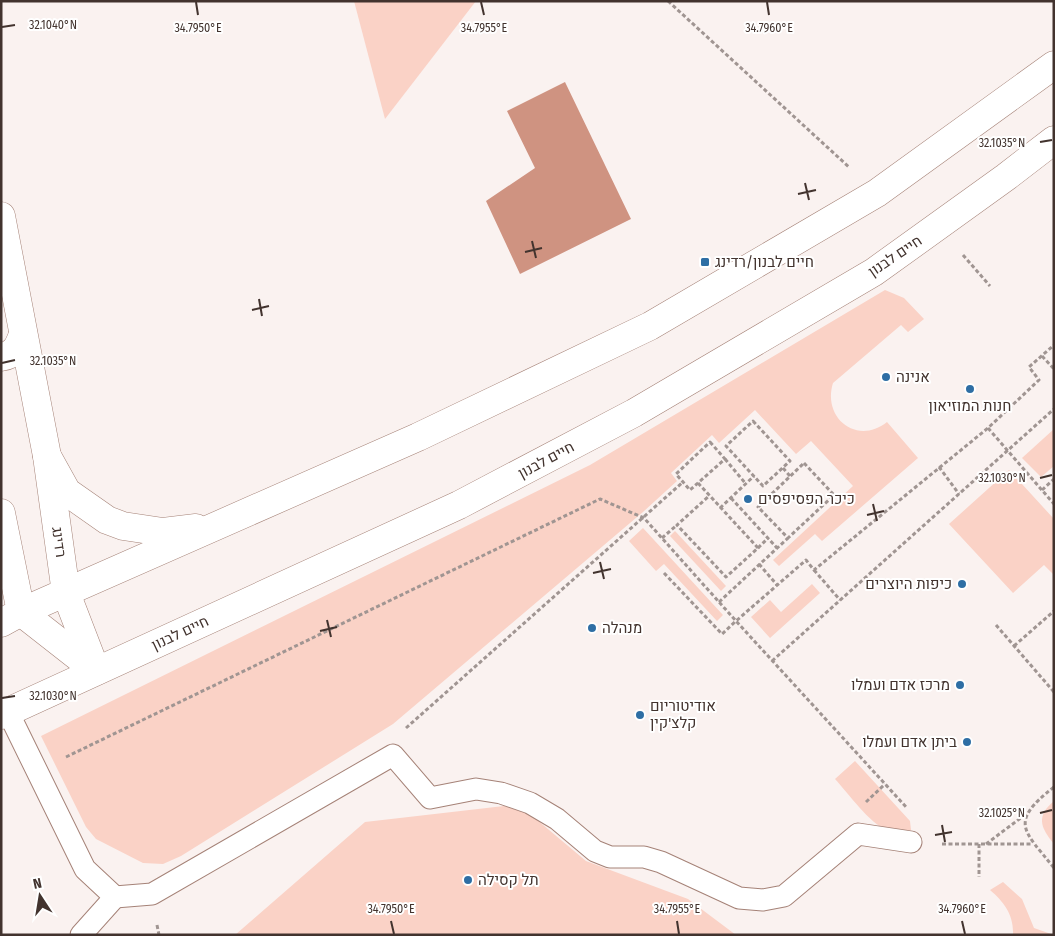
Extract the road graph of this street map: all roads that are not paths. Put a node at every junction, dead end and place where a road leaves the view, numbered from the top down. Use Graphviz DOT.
graph roads {
  1 [pos="1054,65"];
  2 [pos="1054,140"];
  3 [pos="1,216"];
  4 [pos="23,334"];
  5 [pos="1,357"];
  6 [pos="47,456"];
  7 [pos="1,513"];
  8 [pos="223,525"];
  9 [pos="66,593"];
  10 [pos="11,617"];
  11 [pos="96,671"];
  12 [pos="5,713"];
  13 [pos="911,842"];
  14 [pos="115,897"];
  15 [pos="81,935"];
  1 -- 8 [label="main road"];
  2 -- 11 [label="main road, חיים לבנון"];
  3 -- 4 [label="main road, רדינג"];
  4 -- 5 [label="main road"];
  4 -- 6 [label="main road, רדינג"];
  6 -- 8 [label="main road"];
  6 -- 9 [label="main road, רדינג"];
  7 -- 10 [label="main road"];
  8 -- 9 [label="main road"];
  9 -- 10 [label="main road"];
  9 -- 11 [label="main road, רדינג"];
  10 -- 11 [label="main road"];
  11 -- 12 [label="main road, חיים לבנון"];
  12 -- 14 [label="lane"];
  13 -- 14 [label="lane"];
  14 -- 15 [label="lane"];
}
